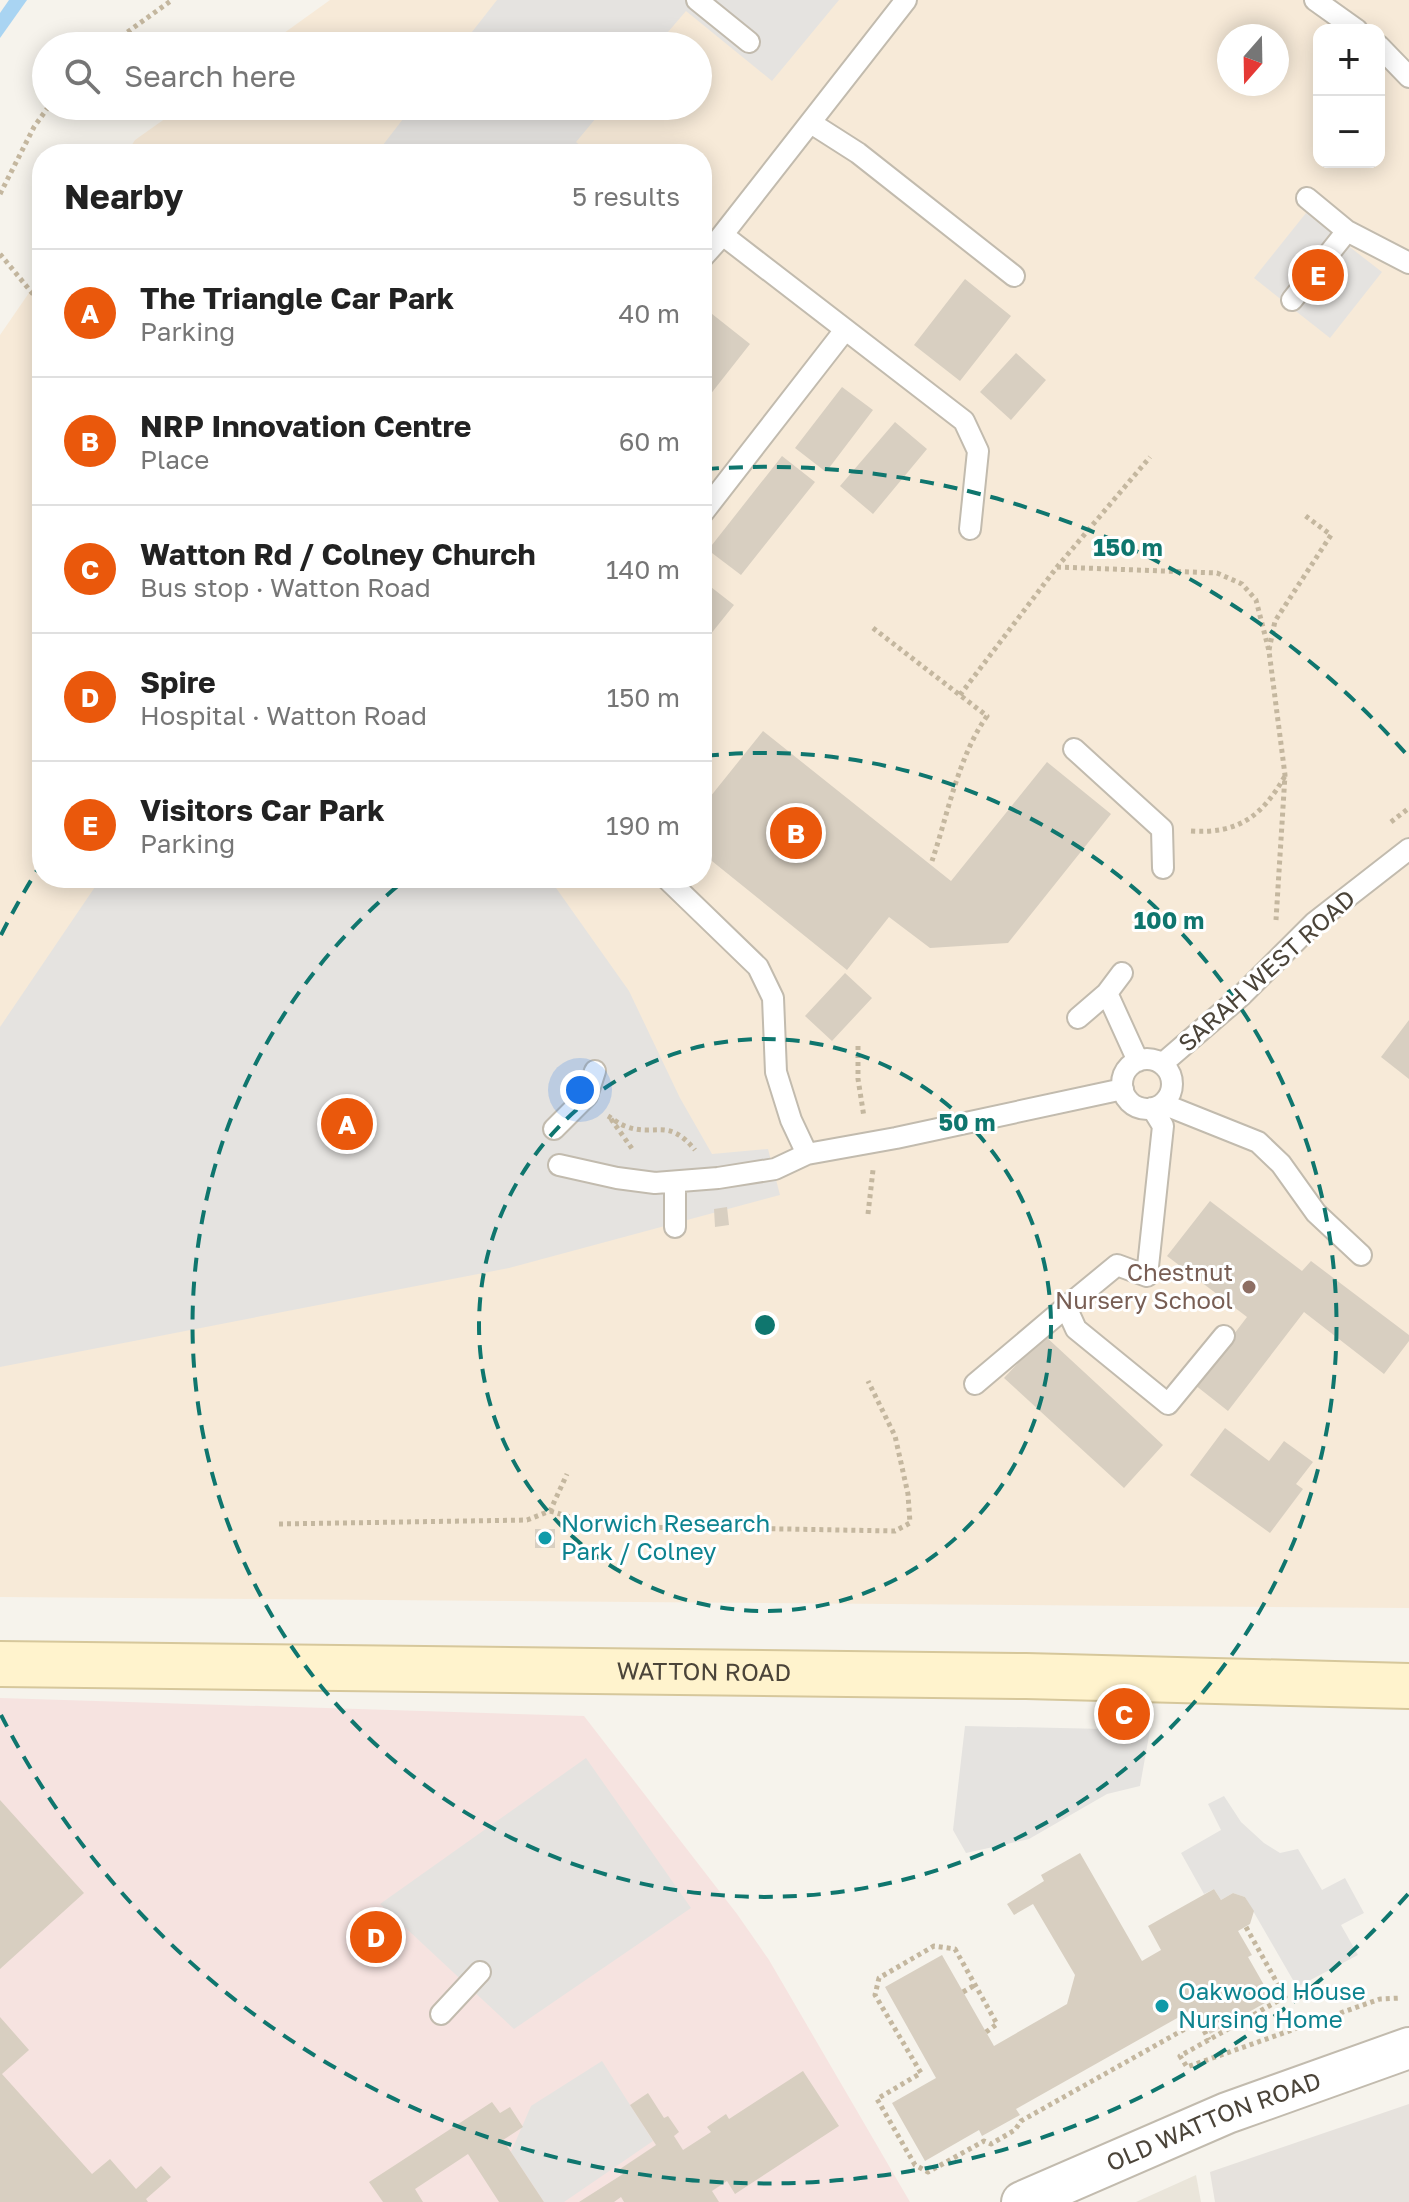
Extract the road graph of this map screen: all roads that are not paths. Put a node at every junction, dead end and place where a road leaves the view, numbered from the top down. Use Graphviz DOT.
graph roads {
  1 [pos="697,0"];
  2 [pos="906,0"];
  3 [pos="1315,0"];
  4 [pos="1349,24"];
  5 [pos="749,42"];
  6 [pos="1385,52"];
  7 [pos="1409,77"];
  8 [pos="811,123"];
  9 [pos="1307,198"];
  10 [pos="1347,231"];
  11 [pos="720,238"];
  12 [pos="712,247"];
  13 [pos="1409,263"];
  14 [pos="1014,276"];
  15 [pos="1292,300"];
  16 [pos="845,330"];
  17 [pos="712,501"];
  18 [pos="970,529"];
  19 [pos="1074,749"];
  20 [pos="1409,849"];
  21 [pos="1163,868"];
  22 [pos="676,888"];
  23 [pos="1122,973"];
  24 [pos="1107,993"];
  25 [pos="1078,1018"];
  26 [pos="1138,1061"];
  27 [pos="1162,1064"];
  28 [pos="595,1071"];
  29 [pos="1123,1089"];
  30 [pos="1157,1106"];
  31 [pos="554,1129"];
  32 [pos="807,1154"];
  33 [pos="559,1165"];
  34 [pos="665,1182"];
  35 [pos="675,1227"];
  36 [pos="1361,1255"];
  37 [pos="1066,1307"];
  38 [pos="1224,1336"];
  39 [pos="975,1384"];
  40 [pos="0,1664"];
  41 [pos="1409,1686"];
  42 [pos="480,1972"];
  43 [pos="441,2014"];
  44 [pos="1409,2048"];
  45 [pos="1022,2202"];
  1 -- 5 [label="lane"];
  2 -- 8 [label="lane"];
  3 -- 4 [label="lane"];
  6 -- 7 [label="lane"];
  8 -- 11 [label="lane"];
  8 -- 14 [label="lane"];
  9 -- 10 [label="lane"];
  10 -- 13 [label="lane"];
  10 -- 15 [label="lane"];
  11 -- 12 [label="lane"];
  11 -- 16 [label="lane"];
  16 -- 17 [label="lane"];
  16 -- 18 [label="lane"];
  19 -- 21 [label="lane"];
  20 -- 27 [label="lane, SARAH WEST ROAD"];
  22 -- 32 [label="lane"];
  23 -- 24 [label="lane"];
  24 -- 25 [label="lane"];
  24 -- 26 [label="lane"];
  26 -- 27 [label="lane"];
  26 -- 29 [label="lane"];
  27 -- 30 [label="lane"];
  28 -- 31 [label="lane"];
  29 -- 30 [label="lane"];
  29 -- 32 [label="lane"];
  30 -- 36 [label="lane"];
  30 -- 37 [label="lane"];
  32 -- 34 [label="lane"];
  33 -- 34 [label="lane"];
  34 -- 35 [label="lane"];
  37 -- 38 [label="lane"];
  37 -- 39 [label="lane"];
  40 -- 41 [label="main road, WATTON ROAD"];
  42 -- 43 [label="lane"];
  44 -- 45 [label="street, OLD WATTON ROAD"];
}
